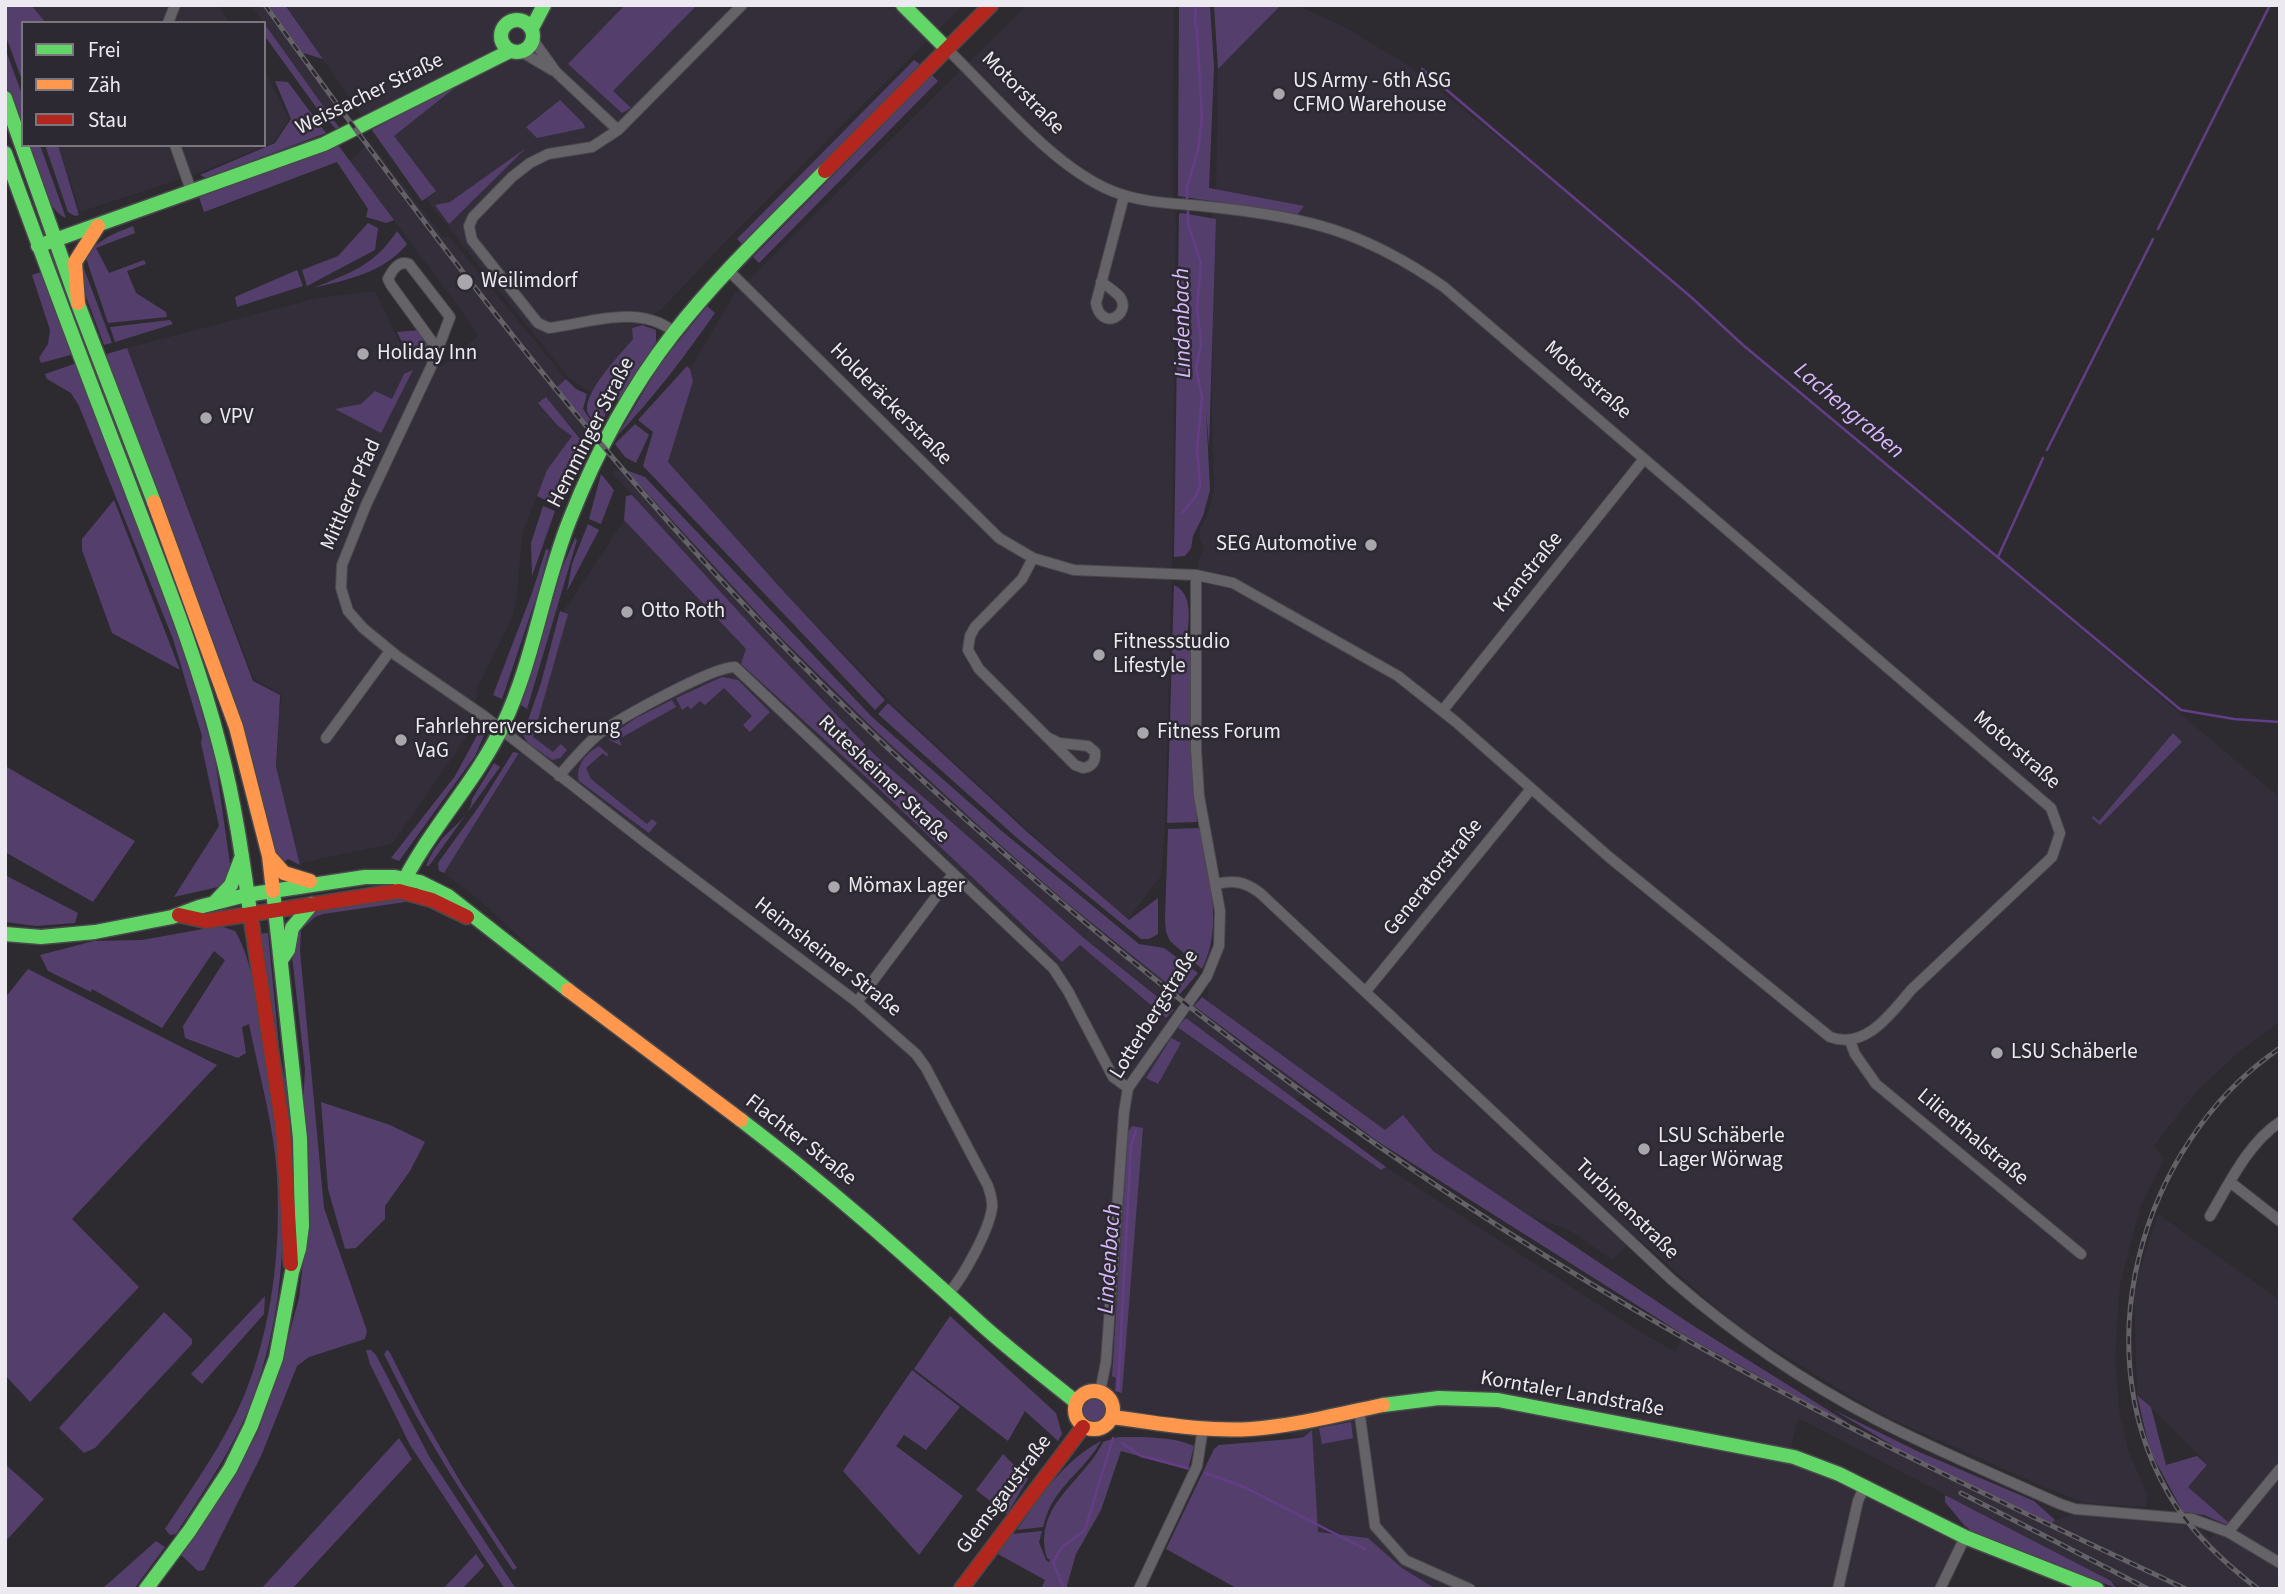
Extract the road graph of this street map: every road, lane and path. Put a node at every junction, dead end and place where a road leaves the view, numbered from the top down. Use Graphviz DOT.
graph roads {
  1 [pos="537,5"];
  2 [pos="544,5"];
  3 [pos="742,5"];
  4 [pos="903,5"];
  5 [pos="991,5"];
  6 [pos="529,29"];
  7 [pos="511,47"];
  8 [pos="947,50"];
  9 [pos="556,72"];
  10 [pos="5,98"];
  11 [pos="618,130"];
  12 [pos="21,143"];
  13 [pos="23,147"];
  14 [pos="176,147"];
  15 [pos="5,153"];
  16 [pos="192,193"];
  17 [pos="1124,196"];
  18 [pos="98,226"];
  19 [pos="56,240"];
  20 [pos="38,246"];
  21 [pos="727,270"];
  22 [pos="1101,282"];
  23 [pos="78,304"];
  24 [pos="673,331"];
  25 [pos="439,345"];
  26 [pos="1644,459"];
  27 [pos="1032,558"];
  28 [pos="1196,575"];
  29 [pos="390,651"];
  30 [pos="1443,710"];
  31 [pos="501,729"];
  32 [pos="1047,737"];
  33 [pos="326,738"];
  34 [pos="559,776"];
  35 [pos="1531,789"];
  36 [pos="242,856"];
  37 [pos="269,856"];
  38 [pos="953,874"];
  39 [pos="402,884"];
  40 [pos="1215,884"];
  41 [pos="313,885"];
  42 [pos="273,891"];
  43 [pos="248,896"];
  44 [pos="213,904"];
  45 [pos="312,904"];
  46 [pos="276,909"];
  47 [pos="179,915"];
  48 [pos="250,915"];
  49 [pos="5,934"];
  50 [pos="281,960"];
  51 [pos="1366,991"];
  52 [pos="857,1002"];
  53 [pos="1850,1041"];
  54 [pos="1128,1088"];
  55 [pos="2280,1122"];
  56 [pos="2230,1182"];
  57 [pos="2210,1216"];
  58 [pos="2280,1221"];
  59 [pos="2081,1254"];
  60 [pos="292,1272"];
  61 [pos="949,1293"];
  62 [pos="1100,1392"];
  63 [pos="1076,1402"];
  64 [pos="1359,1409"];
  65 [pos="1112,1417"];
  66 [pos="1083,1427"];
  67 [pos="1203,1429"];
  68 [pos="2280,1469"];
  69 [pos="1864,1488"];
  70 [pos="2228,1532"];
  71 [pos="1965,1537"];
  72 [pos="2280,1563"];
  73 [pos="146,1589"];
  74 [pos="961,1589"];
  75 [pos="1139,1589"];
  76 [pos="1470,1589"];
  77 [pos="1838,1589"];
  78 [pos="1940,1589"];
  79 [pos="2097,1589"];
  1 -- 6 [label="main road"];
  2 -- 6 [label="main road"];
  3 -- 11 [label="street"];
  4 -- 8 [label="main road, Motorstraße"];
  5 -- 8 [label="main road, Hemminger Straße"];
  6 -- 7 [label="main road"];
  6 -- 7 [label="main road"];
  6 -- 9 [label="street"];
  7 -- 9 [label="street"];
  7 -- 16 [label="main road, Weissacher Straße"];
  8 -- 17 [label="street, Motorstraße"];
  8 -- 21 [label="main road, Hemminger Straße"];
  9 -- 11 [label="street"];
  10 -- 12 [label="main road"];
  11 -- 24 [label="street"];
  13 -- 19 [label="main road"];
  14 -- 16 [label="street"];
  15 -- 20 [label="main road"];
  16 -- 18 [label="main road, Weissacher Straße"];
  17 -- 22 [label="street"];
  17 -- 26 [label="street, Motorstraße"];
  18 -- 19 [label="main road, Weissacher Straße"];
  18 -- 23 [label="main road"];
  19 -- 20 [label="main road, Weissacher Straße"];
  19 -- 23 [label="main road"];
  20 -- 36 [label="main road"];
  21 -- 24 [label="main road, Hemminger Straße"];
  21 -- 27 [label="street, Holderäckerstraße"];
  23 -- 37 [label="main road"];
  24 -- 31 [label="main road, Hemminger Straße"];
  25 -- 25 [label="street, Mittlerer Pfad"];
  25 -- 29 [label="street, Mittlerer Pfad"];
  26 -- 30 [label="street, Kranstraße"];
  26 -- 53 [label="street, Motorstraße"];
  27 -- 28 [label="street, Holderäckerstraße"];
  27 -- 32 [label="street"];
  28 -- 30 [label="street"];
  28 -- 40 [label="street, Lotterbergstraße"];
  29 -- 31 [label="street, Mittlerer Pfad"];
  29 -- 33 [label="street"];
  30 -- 35 [label="street"];
  31 -- 34 [label="street, Heimsheimer Straße"];
  31 -- 39 [label="main road, Hemminger Straße"];
  32 -- 32 [label="street"];
  34 -- 38 [label="street, Rutesheimer Straße"];
  34 -- 52 [label="street, Heimsheimer Straße"];
  35 -- 51 [label="street, Generatorstraße"];
  35 -- 53 [label="street"];
  36 -- 43 [label="main road"];
  36 -- 44 [label="main road"];
  37 -- 41 [label="main road"];
  37 -- 42 [label="main road"];
  38 -- 52 [label="street"];
  38 -- 54 [label="street, Rutesheimer Straße"];
  39 -- 41 [label="main road, Flachter Straße"];
  39 -- 45 [label="main road, Flachter Straße"];
  39 -- 61 [label="main road, Flachter Straße"];
  40 -- 51 [label="street, Turbinenstraße"];
  40 -- 54 [label="street, Lotterbergstraße"];
  41 -- 42 [label="main road, Flachter Straße"];
  42 -- 43 [label="main road, Flachter Straße"];
  42 -- 46 [label="main road"];
  43 -- 44 [label="main road, Flachter Straße"];
  43 -- 48 [label="main road"];
  44 -- 47 [label="main road, Flachter Straße"];
  45 -- 46 [label="main road, Flachter Straße"];
  45 -- 50 [label="main road"];
  46 -- 48 [label="main road, Flachter Straße"];
  46 -- 50 [label="main road"];
  47 -- 48 [label="main road, Flachter Straße"];
  47 -- 49 [label="main road, Flachter Straße"];
  48 -- 60 [label="main road"];
  50 -- 60 [label="main road"];
  51 -- 70 [label="street, Turbinenstraße"];
  52 -- 61 [label="street, Heimsheimer Straße"];
  53 -- 59 [label="street, Lilienthalstraße"];
  54 -- 62 [label="street, Lotterbergstraße"];
  55 -- 56 [label="street"];
  56 -- 57 [label="street"];
  56 -- 58 [label="street"];
  60 -- 73 [label="main road"];
  61 -- 63 [label="main road, Flachter Straße"];
  62 -- 63 [label="main road"];
  62 -- 65 [label="main road"];
  63 -- 66 [label="main road"];
  64 -- 67 [label="main road, Korntaler Landstraße"];
  64 -- 69 [label="main road, Korntaler Landstraße"];
  64 -- 76 [label="street"];
  65 -- 66 [label="main road"];
  65 -- 67 [label="main road, Korntaler Landstraße"];
  66 -- 74 [label="main road, Glemsgaustraße"];
  67 -- 75 [label="street"];
  68 -- 70 [label="street"];
  69 -- 71 [label="main road, Korntaler Landstraße"];
  69 -- 77 [label="street"];
  70 -- 72 [label="street, Turbinenstraße"];
  71 -- 78 [label="street"];
  71 -- 79 [label="main road, Korntaler Landstraße"];
}
